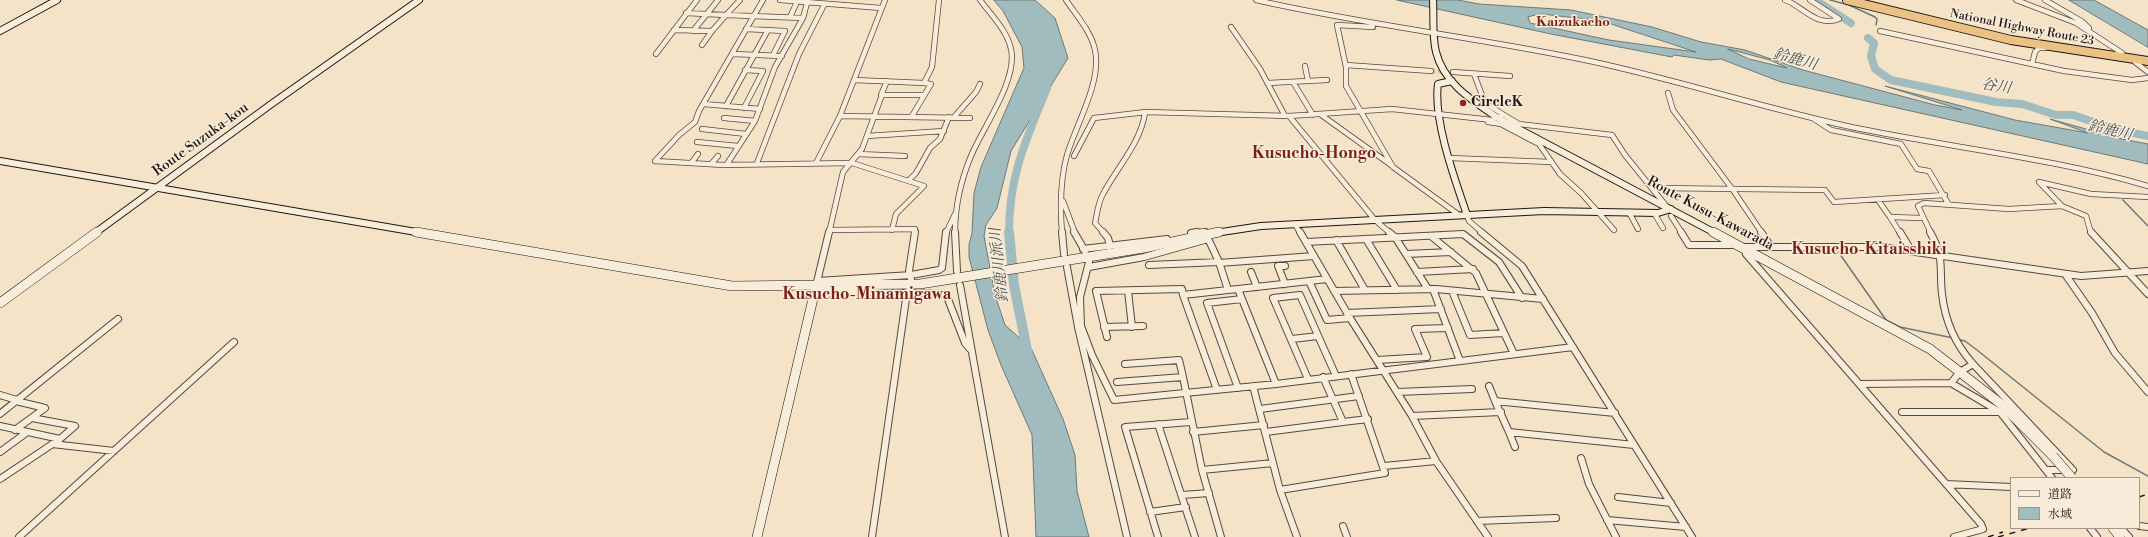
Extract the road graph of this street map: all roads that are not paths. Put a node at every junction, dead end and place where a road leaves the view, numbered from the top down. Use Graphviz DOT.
graph roads {
  1 [pos="57,0"];
  2 [pos="419,0"];
  3 [pos="697,0"];
  4 [pos="718,0"];
  5 [pos="740,0"];
  6 [pos="764,0"];
  7 [pos="780,0"];
  8 [pos="828,0"];
  9 [pos="885,0"];
  10 [pos="939,0"];
  11 [pos="980,0"];
  12 [pos="1066,0"];
  13 [pos="1256,0"];
  14 [pos="1433,0"];
  15 [pos="1788,0"];
  16 [pos="1810,0"];
  17 [pos="1847,0"];
  18 [pos="1855,0"];
  19 [pos="2016,0"];
  20 [pos="2045,0"];
  21 [pos="797,2"];
  22 [pos="807,2"];
  23 [pos="825,5"];
  24 [pos="881,8"];
  25 [pos="686,13"];
  26 [pos="707,14"];
  27 [pos="726,15"];
  28 [pos="754,16"];
  29 [pos="790,18"];
  30 [pos="802,18"];
  31 [pos="1231,27"];
  32 [pos="1403,28"];
  33 [pos="746,29"];
  34 [pos="674,30"];
  35 [pos="693,30"];
  36 [pos="768,30"];
  37 [pos="0,31"];
  38 [pos="712,31"];
  39 [pos="1880,31"];
  40 [pos="1435,33"];
  41 [pos="2100,37"];
  42 [pos="2010,40"];
  43 [pos="702,45"];
  44 [pos="2035,52"];
  45 [pos="2122,53"];
  46 [pos="656,54"];
  47 [pos="733,54"];
  48 [pos="754,54"];
  49 [pos="773,55"];
  50 [pos="782,56"];
  51 [pos="2110,56"];
  52 [pos="2144,60"];
  53 [pos="2032,64"];
  54 [pos="1346,65"];
  55 [pos="1305,66"];
  56 [pos="745,70"];
  57 [pos="1431,71"];
  58 [pos="1452,72"];
  59 [pos="2148,72"];
  60 [pos="1474,74"];
  61 [pos="1510,76"];
  62 [pos="2148,78"];
  63 [pos="854,80"];
  64 [pos="1327,80"];
  65 [pos="887,81"];
  66 [pos="1308,81"];
  67 [pos="1452,81"];
  68 [pos="1293,82"];
  69 [pos="924,83"];
  70 [pos="1268,83"];
  71 [pos="980,84"];
  72 [pos="1668,93"];
  73 [pos="882,94"];
  74 [pos="924,95"];
  75 [pos="704,104"];
  76 [pos="726,106"];
  77 [pos="744,108"];
  78 [pos="760,109"];
  79 [pos="1361,111"];
  80 [pos="1145,113"];
  81 [pos="1320,114"];
  82 [pos="1313,115"];
  83 [pos="1438,115"];
  84 [pos="840,116"];
  85 [pos="874,116"];
  86 [pos="912,116"];
  87 [pos="1287,116"];
  88 [pos="952,117"];
  89 [pos="1501,117"];
  90 [pos="724,118"];
  91 [pos="970,118"];
  92 [pos="1814,118"];
  93 [pos="1484,119"];
  94 [pos="755,121"];
  95 [pos="702,129"];
  96 [pos="944,131"];
  97 [pos="746,134"];
  98 [pos="867,136"];
  99 [pos="1536,140"];
  100 [pos="697,142"];
  101 [pos="738,146"];
  102 [pos="698,154"];
  103 [pos="858,154"];
  104 [pos="718,156"];
  105 [pos="905,156"];
  106 [pos="1074,156"];
  107 [pos="1450,158"];
  108 [pos="0,161"];
  109 [pos="692,162"];
  110 [pos="1551,162"];
  111 [pos="712,163"];
  112 [pos="757,163"];
  113 [pos="816,163"];
  114 [pos="850,163"];
  115 [pos="727,164"];
  116 [pos="1393,167"];
  117 [pos="909,180"];
  118 [pos="2148,186"];
  119 [pos="157,188"];
  120 [pos="1653,188"];
  121 [pos="1733,190"];
  122 [pos="1062,195"];
  123 [pos="1945,196"];
  124 [pos="1918,197"];
  125 [pos="2148,197"];
  126 [pos="1878,200"];
  127 [pos="1924,203"];
  128 [pos="1949,205"];
  129 [pos="2062,206"];
  130 [pos="1670,211"];
  131 [pos="1597,212"];
  132 [pos="1629,212"];
  133 [pos="1654,213"];
  134 [pos="955,214"];
  135 [pos="1463,215"];
  136 [pos="1890,217"];
  137 [pos="1921,218"];
  138 [pos="1375,220"];
  139 [pos="1295,224"];
  140 [pos="1664,228"];
  141 [pos="1638,229"];
  142 [pos="829,230"];
  143 [pos="892,230"];
  144 [pos="1614,230"];
  145 [pos="1431,236"];
  146 [pos="1207,237"];
  147 [pos="1395,237"];
  148 [pos="1366,239"];
  149 [pos="1336,240"];
  150 [pos="1306,242"];
  151 [pos="1732,244"];
  152 [pos="1110,246"];
  153 [pos="1743,247"];
  154 [pos="1771,247"];
  155 [pos="1911,250"];
  156 [pos="1451,252"];
  157 [pos="1406,254"];
  158 [pos="1941,255"];
  159 [pos="1314,256"];
  160 [pos="1067,260"];
  161 [pos="1219,263"];
  162 [pos="1149,265"];
  163 [pos="1285,266"];
  164 [pos="1473,269"];
  165 [pos="2148,271"];
  166 [pos="1251,272"];
  167 [pos="1417,272"];
  168 [pos="2128,273"];
  169 [pos="2064,274"];
  170 [pos="911,278"];
  171 [pos="958,278"];
  172 [pos="1327,279"];
  173 [pos="1309,281"];
  174 [pos="1285,284"];
  175 [pos="817,286"];
  176 [pos="1257,287"];
  177 [pos="1238,289"];
  178 [pos="1431,289"];
  179 [pos="1228,290"];
  180 [pos="1365,290"];
  181 [pos="1397,290"];
  182 [pos="909,291"];
  183 [pos="1128,291"];
  184 [pos="1334,291"];
  185 [pos="1452,291"];
  186 [pos="1486,294"];
  187 [pos="2148,294"];
  188 [pos="1183,295"];
  189 [pos="1522,298"];
  190 [pos="1242,299"];
  191 [pos="1543,299"];
  192 [pos="0,303"];
  193 [pos="1441,309"];
  194 [pos="1348,315"];
  195 [pos="118,319"];
  196 [pos="1079,326"];
  197 [pos="1143,326"];
  198 [pos="1104,327"];
  199 [pos="1132,327"];
  200 [pos="1448,328"];
  201 [pos="1504,333"];
  202 [pos="1318,336"];
  203 [pos="1107,337"];
  204 [pos="1292,339"];
  205 [pos="234,342"];
  206 [pos="1573,347"];
  207 [pos="971,351"];
  208 [pos="1514,354"];
  209 [pos="1377,360"];
  210 [pos="1460,361"];
  211 [pos="1125,364"];
  212 [pos="1972,364"];
  213 [pos="1383,370"];
  214 [pos="1960,372"];
  215 [pos="1351,374"];
  216 [pos="1336,376"];
  217 [pos="1183,377"];
  218 [pos="1323,377"];
  219 [pos="1308,379"];
  220 [pos="1117,382"];
  221 [pos="1951,383"];
  222 [pos="1276,384"];
  223 [pos="1860,384"];
  224 [pos="1254,386"];
  225 [pos="1489,386"];
  226 [pos="1238,388"];
  227 [pos="1472,389"];
  228 [pos="1217,390"];
  229 [pos="1397,392"];
  230 [pos="2148,392"];
  231 [pos="1186,394"];
  232 [pos="0,395"];
  233 [pos="1359,396"];
  234 [pos="1332,399"];
  235 [pos="1495,400"];
  236 [pos="17,401"];
  237 [pos="1260,409"];
  238 [pos="1501,412"];
  239 [pos="1902,412"];
  240 [pos="2000,412"];
  241 [pos="1615,413"];
  242 [pos="0,414"];
  243 [pos="1412,416"];
  244 [pos="32,418"];
  245 [pos="1368,419"];
  246 [pos="1191,422"];
  247 [pos="1343,422"];
  248 [pos="1158,424"];
  249 [pos="0,426"];
  250 [pos="1265,429"];
  251 [pos="15,430"];
  252 [pos="1193,432"];
  253 [pos="1509,432"];
  254 [pos="26,433"];
  255 [pos="60,439"];
  256 [pos="52,444"];
  257 [pos="1634,445"];
  258 [pos="1515,447"];
  259 [pos="114,451"];
  260 [pos="0,452"];
  261 [pos="1581,458"];
  262 [pos="1436,462"];
  263 [pos="1273,463"];
  264 [pos="1384,466"];
  265 [pos="1202,470"];
  266 [pos="2046,470"];
  267 [pos="2,476"];
  268 [pos="2051,477"];
  269 [pos="2071,477"];
  270 [pos="1946,484"];
  271 [pos="2010,487"];
  272 [pos="1280,490"];
  273 [pos="1209,493"];
  274 [pos="1182,496"];
  275 [pos="1618,498"];
  276 [pos="1671,503"];
  277 [pos="1186,507"];
  278 [pos="1150,512"];
  279 [pos="1556,518"];
  280 [pos="1607,520"];
  281 [pos="1477,521"];
  282 [pos="1343,526"];
  283 [pos="1686,528"];
  284 [pos="2091,529"];
  285 [pos="2114,529"];
  286 [pos="2123,529"];
  287 [pos="19,537"];
  288 [pos="757,537"];
  289 [pos="872,537"];
  290 [pos="1005,537"];
  291 [pos="1127,537"];
  292 [pos="1158,537"];
  293 [pos="1194,537"];
  294 [pos="1221,537"];
  295 [pos="1296,537"];
  296 [pos="1346,537"];
  297 [pos="1488,537"];
  298 [pos="1616,537"];
  299 [pos="1692,537"];
  300 [pos="1954,537"];
  301 [pos="2097,537"];
  302 [pos="2120,537"];
  303 [pos="2129,537"];
  1 -- 37 [label="street"];
  2 -- 119 [label="street, Route Suzuka-kou"];
  3 -- 25 [label="street"];
  4 -- 26 [label="street"];
  5 -- 27 [label="street"];
  6 -- 28 [label="street"];
  7 -- 21 [label="street"];
  8 -- 23 [label="street"];
  9 -- 24 [label="street"];
  10 -- 69 [label="street"];
  11 -- 134 [label="street"];
  12 -- 122 [label="street"];
  13 -- 32 [label="street"];
  14 -- 40 [label="street, Route Kusu-Kawarada"];
  15 -- 16 [label="street"];
  17 -- 42 [label="highway, National Highway Route 23"];
  18 -- 52 [label="highway, National Highway Route 23"];
  19 -- 41 [label="street"];
  20 -- 41 [label="street"];
  21 -- 22 [label="street"];
  21 -- 29 [label="street"];
  22 -- 23 [label="street"];
  22 -- 30 [label="street"];
  23 -- 24 [label="street"];
  23 -- 112 [label="street"];
  24 -- 63 [label="street"];
  25 -- 26 [label="street"];
  25 -- 34 [label="street"];
  26 -- 27 [label="street"];
  26 -- 35 [label="street"];
  27 -- 28 [label="street"];
  27 -- 38 [label="street"];
  28 -- 29 [label="street"];
  28 -- 33 [label="street"];
  29 -- 30 [label="street"];
  30 -- 50 [label="street"];
  31 -- 70 [label="street"];
  32 -- 40 [label="street"];
  32 -- 54 [label="street"];
  33 -- 36 [label="street"];
  33 -- 47 [label="street"];
  34 -- 35 [label="street"];
  34 -- 46 [label="street"];
  35 -- 38 [label="street"];
  36 -- 48 [label="street"];
  36 -- 49 [label="street"];
  38 -- 43 [label="street"];
  39 -- 53 [label="street"];
  40 -- 67 [label="street, Route Kusu-Kawarada"];
  40 -- 92 [label="street"];
  41 -- 45 [label="street"];
  42 -- 44 [label="street"];
  42 -- 51 [label="highway, National Highway Route 23"];
  44 -- 51 [label="street"];
  44 -- 53 [label="street"];
  47 -- 48 [label="street"];
  47 -- 75 [label="street"];
  48 -- 49 [label="street"];
  48 -- 56 [label="street"];
  49 -- 50 [label="street"];
  50 -- 78 [label="street"];
  51 -- 52 [label="highway, National Highway Route 23"];
  52 -- 59 [label="street"];
  53 -- 62 [label="street"];
  54 -- 57 [label="street"];
  54 -- 79 [label="street"];
  55 -- 66 [label="street"];
  56 -- 76 [label="street"];
  56 -- 77 [label="street"];
  58 -- 60 [label="street"];
  60 -- 61 [label="street"];
  60 -- 89 [label="street"];
  63 -- 65 [label="street"];
  63 -- 84 [label="street"];
  64 -- 66 [label="street"];
  65 -- 69 [label="street"];
  65 -- 73 [label="street"];
  66 -- 68 [label="street"];
  67 -- 83 [label="street"];
  67 -- 89 [label="street, Route Kusu-Kawarada"];
  68 -- 70 [label="street"];
  68 -- 82 [label="street"];
  69 -- 74 [label="street"];
  70 -- 87 [label="street"];
  71 -- 88 [label="street"];
  72 -- 121 [label="street"];
  73 -- 74 [label="street"];
  73 -- 85 [label="street"];
  74 -- 86 [label="street"];
  75 -- 76 [label="street"];
  75 -- 109 [label="street"];
  76 -- 77 [label="street"];
  77 -- 78 [label="street"];
  78 -- 94 [label="street"];
  79 -- 81 [label="street"];
  79 -- 83 [label="street"];
  79 -- 116 [label="street"];
  80 -- 87 [label="street"];
  80 -- 106 [label="street"];
  80 -- 152 [label="street"];
  81 -- 82 [label="street"];
  81 -- 116 [label="street"];
  82 -- 87 [label="street"];
  83 -- 93 [label="street"];
  83 -- 107 [label="street"];
  84 -- 85 [label="street"];
  84 -- 113 [label="street"];
  85 -- 86 [label="street"];
  85 -- 98 [label="street"];
  86 -- 88 [label="street"];
  87 -- 138 [label="street"];
  88 -- 91 [label="street"];
  88 -- 96 [label="street"];
  89 -- 93 [label="street"];
  89 -- 99 [label="street, Route Kusu-Kawarada"];
  89 -- 120 [label="street"];
  90 -- 94 [label="street"];
  92 -- 118 [label="street"];
  92 -- 123 [label="street"];
  93 -- 99 [label="street"];
  94 -- 97 [label="street"];
  95 -- 97 [label="street"];
  96 -- 98 [label="street"];
  96 -- 117 [label="street"];
  97 -- 101 [label="street"];
  98 -- 103 [label="street"];
  99 -- 110 [label="street"];
  99 -- 130 [label="street, Route Kusu-Kawarada"];
  100 -- 101 [label="street"];
  101 -- 115 [label="street"];
  102 -- 109 [label="street"];
  103 -- 105 [label="street"];
  103 -- 114 [label="street"];
  104 -- 111 [label="street"];
  107 -- 110 [label="street"];
  107 -- 135 [label="street"];
  108 -- 119 [label="street"];
  109 -- 111 [label="street"];
  110 -- 131 [label="street"];
  111 -- 115 [label="street"];
  112 -- 113 [label="street"];
  112 -- 115 [label="street"];
  113 -- 114 [label="street"];
  114 -- 117 [label="street"];
  114 -- 142 [label="street"];
  116 -- 135 [label="street"];
  117 -- 143 [label="street"];
  119 -- 175 [label="street"];
  119 -- 192 [label="street, Route Suzuka-kou"];
  120 -- 121 [label="street"];
  120 -- 130 [label="street"];
  121 -- 126 [label="street"];
  121 -- 154 [label="street"];
  122 -- 152 [label="street"];
  122 -- 160 [label="street"];
  123 -- 124 [label="street"];
  123 -- 128 [label="street"];
  124 -- 126 [label="street"];
  124 -- 127 [label="street"];
  125 -- 129 [label="street"];
  126 -- 136 [label="street"];
  127 -- 128 [label="street"];
  127 -- 137 [label="street"];
  128 -- 129 [label="street"];
  129 -- 168 [label="street"];
  130 -- 133 [label="street"];
  130 -- 151 [label="street, Route Kusu-Kawarada"];
  130 -- 151 [label="street"];
  131 -- 132 [label="street"];
  131 -- 135 [label="street"];
  131 -- 144 [label="street"];
  132 -- 133 [label="street"];
  132 -- 141 [label="street"];
  133 -- 140 [label="street"];
  134 -- 170 [label="street"];
  134 -- 171 [label="street"];
  135 -- 138 [label="street"];
  135 -- 191 [label="street"];
  136 -- 137 [label="street"];
  136 -- 155 [label="street"];
  137 -- 158 [label="street"];
  138 -- 139 [label="street"];
  138 -- 147 [label="street"];
  139 -- 146 [label="street"];
  139 -- 150 [label="street"];
  142 -- 143 [label="street"];
  142 -- 175 [label="street"];
  143 -- 170 [label="street"];
  145 -- 147 [label="street"];
  145 -- 156 [label="street"];
  145 -- 189 [label="street"];
  146 -- 152 [label="street"];
  146 -- 160 [label="street"];
  146 -- 161 [label="street"];
  146 -- 196 [label="street"];
  147 -- 148 [label="street"];
  147 -- 157 [label="street"];
  148 -- 149 [label="street"];
  148 -- 181 [label="street"];
  149 -- 150 [label="street"];
  149 -- 180 [label="street"];
  150 -- 159 [label="street"];
  151 -- 153 [label="street, Route Kusu-Kawarada"];
  151 -- 223 [label="street"];
  153 -- 154 [label="street"];
  153 -- 214 [label="street, Route Kusu-Kawarada"];
  154 -- 155 [label="street"];
  155 -- 158 [label="street"];
  156 -- 157 [label="street"];
  156 -- 164 [label="street"];
  157 -- 167 [label="street"];
  158 -- 169 [label="street"];
  158 -- 212 [label="street"];
  159 -- 161 [label="street"];
  159 -- 172 [label="street"];
  160 -- 171 [label="street"];
  160 -- 196 [label="street"];
  161 -- 162 [label="street"];
  161 -- 179 [label="street"];
  163 -- 174 [label="street"];
  164 -- 167 [label="street"];
  164 -- 186 [label="street"];
  165 -- 168 [label="street"];
  166 -- 176 [label="street"];
  167 -- 178 [label="street"];
  168 -- 169 [label="street"];
  168 -- 187 [label="street"];
  169 -- 230 [label="street"];
  170 -- 175 [label="street"];
  171 -- 175 [label="street"];
  171 -- 207 [label="street"];
  172 -- 173 [label="street"];
  172 -- 184 [label="street"];
  173 -- 174 [label="street"];
  173 -- 194 [label="street"];
  174 -- 176 [label="street"];
  175 -- 182 [label="street"];
  175 -- 288 [label="street"];
  176 -- 177 [label="street"];
  177 -- 179 [label="street"];
  177 -- 190 [label="street"];
  178 -- 181 [label="street"];
  178 -- 185 [label="street"];
  178 -- 193 [label="street"];
  179 -- 188 [label="street"];
  180 -- 181 [label="street"];
  180 -- 184 [label="street"];
  182 -- 207 [label="street"];
  182 -- 289 [label="street"];
  183 -- 188 [label="street"];
  183 -- 198 [label="street"];
  183 -- 199 [label="street"];
  184 -- 194 [label="street"];
  185 -- 186 [label="street"];
  185 -- 201 [label="street"];
  186 -- 189 [label="street"];
  186 -- 201 [label="street"];
  188 -- 228 [label="street"];
  189 -- 191 [label="street"];
  190 -- 222 [label="street"];
  190 -- 226 [label="street"];
  191 -- 206 [label="street"];
  193 -- 194 [label="street"];
  193 -- 200 [label="street"];
  194 -- 209 [label="street"];
  195 -- 236 [label="street"];
  196 -- 231 [label="street"];
  196 -- 291 [label="street"];
  197 -- 199 [label="street"];
  198 -- 199 [label="street"];
  198 -- 203 [label="street"];
  200 -- 209 [label="street"];
  200 -- 210 [label="street"];
  201 -- 208 [label="street"];
  202 -- 204 [label="street"];
  202 -- 204 [label="street"];
  202 -- 216 [label="street"];
  204 -- 219 [label="street"];
  205 -- 259 [label="street"];
  206 -- 208 [label="street"];
  206 -- 241 [label="street"];
  207 -- 290 [label="street"];
  208 -- 210 [label="street"];
  209 -- 213 [label="street"];
  210 -- 213 [label="street"];
  211 -- 217 [label="street"];
  212 -- 214 [label="street"];
  212 -- 266 [label="street"];
  213 -- 215 [label="street"];
  213 -- 229 [label="street"];
  214 -- 221 [label="street"];
  214 -- 269 [label="street, Route Kusu-Kawarada, bridge"];
  215 -- 216 [label="street"];
  215 -- 233 [label="street"];
  216 -- 218 [label="street"];
  217 -- 220 [label="street"];
  217 -- 231 [label="street"];
  218 -- 219 [label="street"];
  218 -- 234 [label="street"];
  219 -- 222 [label="street"];
  221 -- 223 [label="street"];
  221 -- 240 [label="street"];
  222 -- 224 [label="street"];
  223 -- 270 [label="street"];
  224 -- 226 [label="street"];
  224 -- 237 [label="street"];
  225 -- 235 [label="street"];
  226 -- 228 [label="street"];
  227 -- 229 [label="street"];
  228 -- 231 [label="street"];
  229 -- 243 [label="street"];
  231 -- 246 [label="street"];
  232 -- 236 [label="street"];
  233 -- 234 [label="street"];
  233 -- 245 [label="street"];
  234 -- 237 [label="street"];
  234 -- 247 [label="street"];
  235 -- 238 [label="street"];
  235 -- 241 [label="street"];
  236 -- 242 [label="street"];
  236 -- 244 [label="street"];
  237 -- 250 [label="street"];
  238 -- 243 [label="street"];
  238 -- 253 [label="street"];
  239 -- 240 [label="street"];
  240 -- 266 [label="street"];
  241 -- 257 [label="street"];
  243 -- 262 [label="street"];
  244 -- 251 [label="street"];
  244 -- 255 [label="street"];
  245 -- 247 [label="street"];
  245 -- 264 [label="street"];
  246 -- 248 [label="street"];
  246 -- 252 [label="street"];
  247 -- 250 [label="street"];
  248 -- 274 [label="street"];
  248 -- 278 [label="street"];
  249 -- 251 [label="street"];
  250 -- 252 [label="street"];
  250 -- 263 [label="street"];
  251 -- 254 [label="street"];
  252 -- 265 [label="street"];
  253 -- 257 [label="street"];
  253 -- 258 [label="street"];
  254 -- 255 [label="street"];
  254 -- 260 [label="street"];
  255 -- 256 [label="street"];
  256 -- 259 [label="street"];
  256 -- 267 [label="street"];
  257 -- 276 [label="street"];
  259 -- 287 [label="street"];
  261 -- 280 [label="street"];
  262 -- 264 [label="street"];
  262 -- 281 [label="street"];
  263 -- 265 [label="street"];
  263 -- 272 [label="street"];
  264 -- 272 [label="street"];
  265 -- 273 [label="street"];
  266 -- 268 [label="street"];
  270 -- 271 [label="street"];
  270 -- 300 [label="street"];
  272 -- 295 [label="street"];
  273 -- 274 [label="street"];
  273 -- 294 [label="street"];
  274 -- 277 [label="street"];
  275 -- 276 [label="street"];
  276 -- 283 [label="street"];
  277 -- 278 [label="street"];
  277 -- 293 [label="street"];
  278 -- 292 [label="street"];
  279 -- 281 [label="street"];
  280 -- 283 [label="street"];
  280 -- 298 [label="street"];
  281 -- 297 [label="street"];
  282 -- 296 [label="street"];
  283 -- 299 [label="street"];
  284 -- 301 [label="street"];
  285 -- 302 [label="street"];
  286 -- 303 [label="street"];
}
